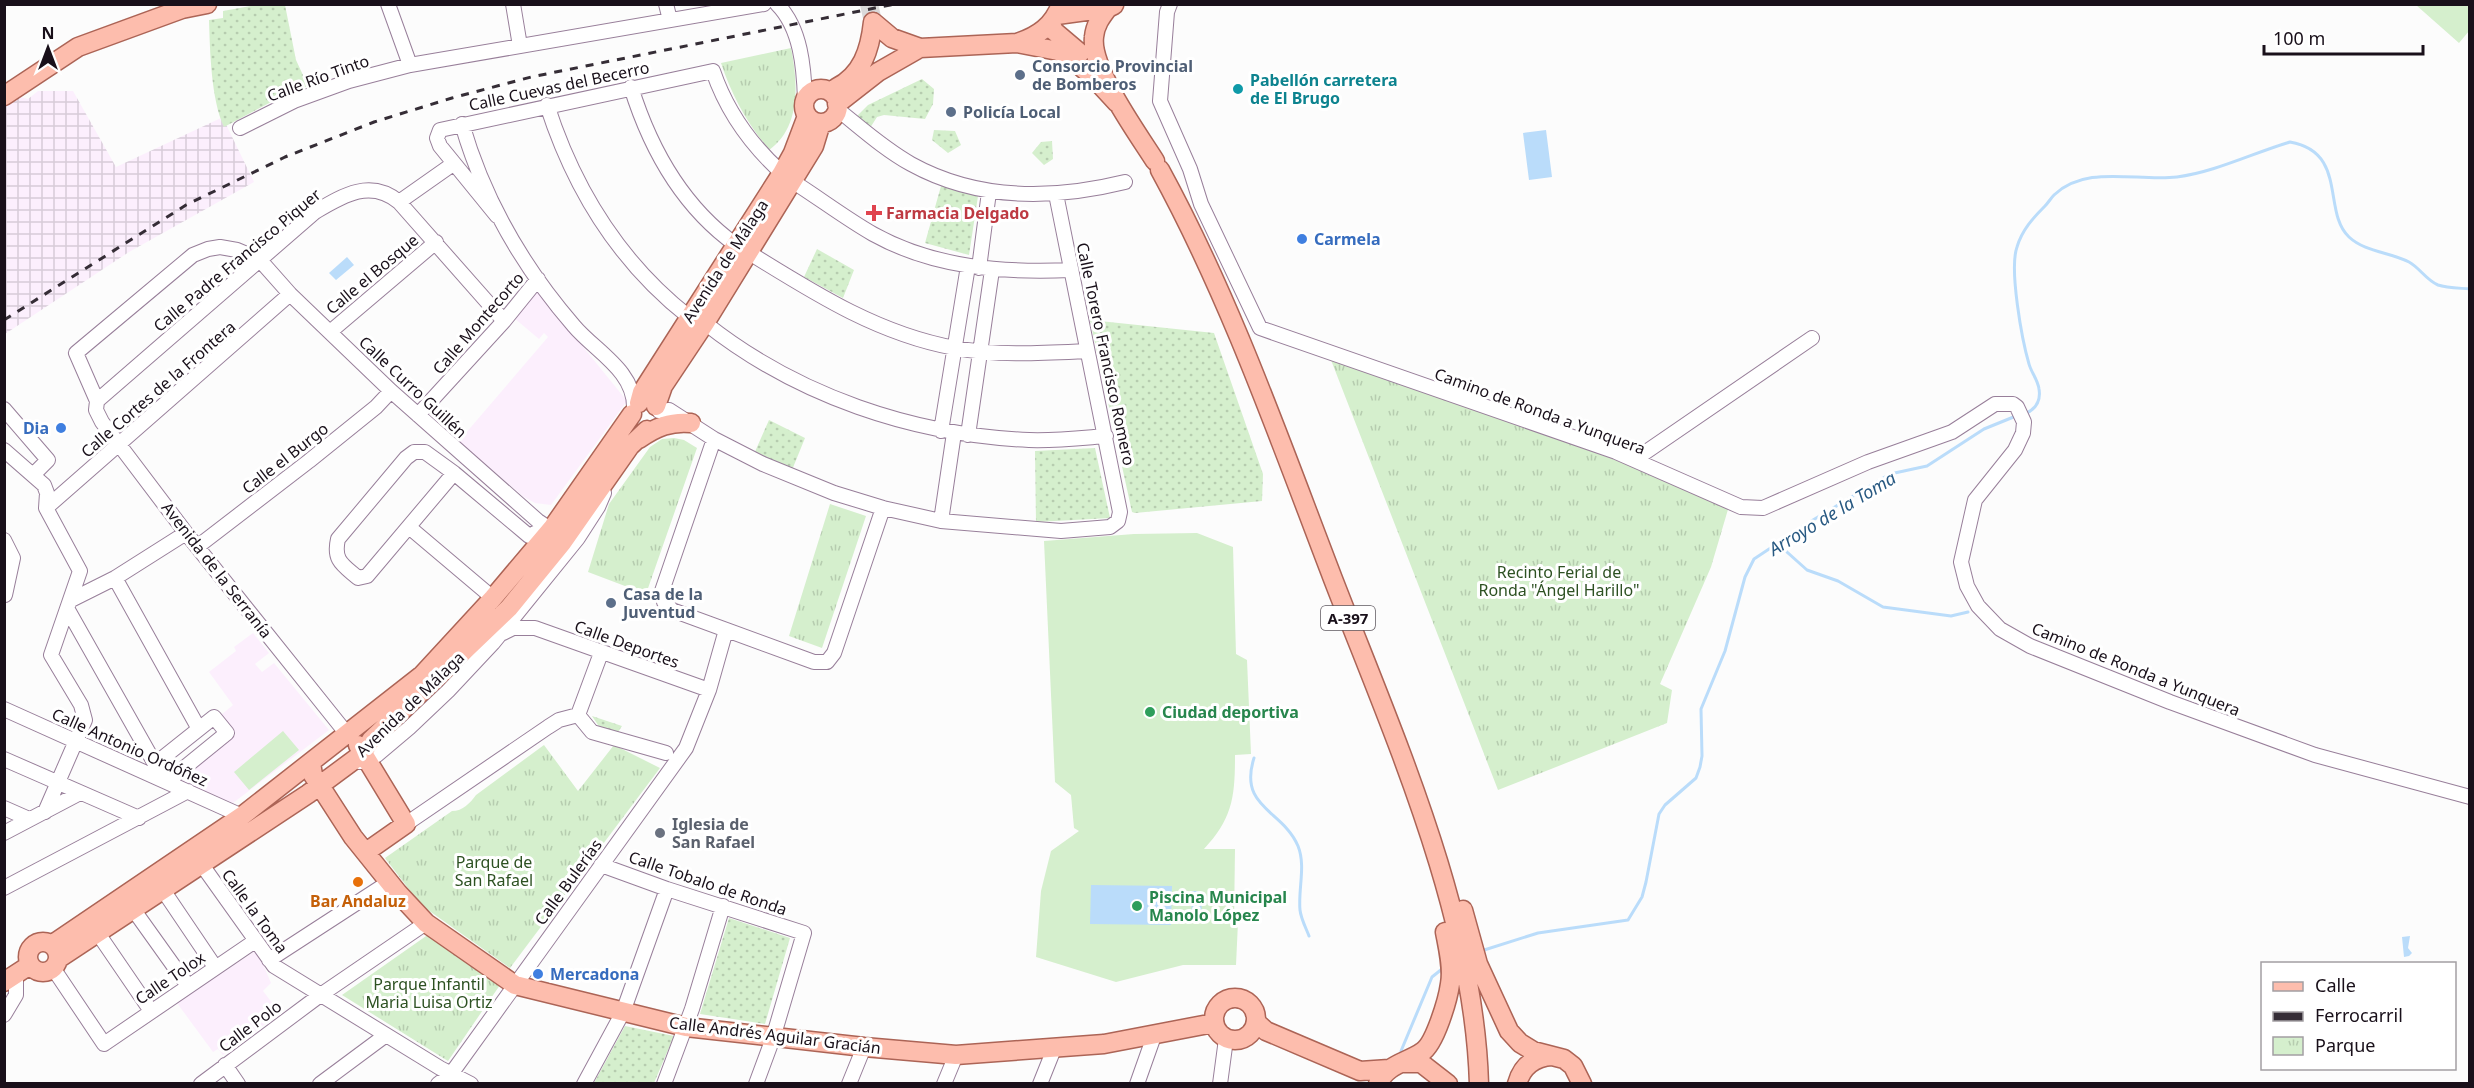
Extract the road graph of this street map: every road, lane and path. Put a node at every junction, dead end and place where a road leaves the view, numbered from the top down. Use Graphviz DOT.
graph roads {
  1 [pos="207,4"];
  2 [pos="388,4"];
  3 [pos="513,4"];
  4 [pos="666,4"];
  5 [pos="764,4"];
  6 [pos="777,4"];
  7 [pos="1112,6"];
  8 [pos="1167,7"];
  9 [pos="1056,14"];
  10 [pos="670,20"];
  11 [pos="1017,43"];
  12 [pos="520,46"];
  13 [pos="920,48"];
  14 [pos="410,65"];
  15 [pos="631,87"];
  16 [pos="1108,87"];
  17 [pos="4,96"];
  18 [pos="820,101"];
  19 [pos="1117,103"];
  20 [pos="547,105"];
  21 [pos="462,124"];
  22 [pos="240,128"];
  23 [pos="453,164"];
  24 [pos="787,177"];
  25 [pos="1125,182"];
  26 [pos="989,192"];
  27 [pos="1056,194"];
  28 [pos="399,202"];
  29 [pos="497,216"];
  30 [pos="436,242"];
  31 [pos="742,249"];
  32 [pos="259,260"];
  33 [pos="980,268"];
  34 [pos="1071,270"];
  35 [pos="538,279"];
  36 [pos="290,294"];
  37 [pos="697,320"];
  38 [pos="504,321"];
  39 [pos="330,332"];
  40 [pos="1812,338"];
  41 [pos="955,348"];
  42 [pos="980,351"];
  43 [pos="1088,351"];
  44 [pos="391,391"];
  45 [pos="97,401"];
  46 [pos="4,408"];
  47 [pos="644,408"];
  48 [pos="418,415"];
  49 [pos="691,423"];
  50 [pos="954,433"];
  51 [pos="1106,436"];
  52 [pos="714,439"];
  53 [pos="633,443"];
  54 [pos="120,445"];
  55 [pos="4,450"];
  56 [pos="1616,452"];
  57 [pos="454,473"];
  58 [pos="33,475"];
  59 [pos="608,477"];
  60 [pos="46,508"];
  61 [pos="883,508"];
  62 [pos="941,520"];
  63 [pos="409,527"];
  64 [pos="550,527"];
  65 [pos="186,533"];
  66 [pos="6,543"];
  67 [pos="197,547"];
  68 [pos="115,578"];
  69 [pos="5,596"];
  70 [pos="494,598"];
  71 [pos="527,602"];
  72 [pos="69,605"];
  73 [pos="1347,616"];
  74 [pos="535,628"];
  75 [pos="726,630"];
  76 [pos="493,643"];
  77 [pos="601,653"];
  78 [pos="1374,683"];
  79 [pos="709,690"];
  80 [pos="4,709"];
  81 [pos="578,716"];
  82 [pos="199,729"];
  83 [pos="347,734"];
  84 [pos="76,741"];
  85 [pos="666,753"];
  86 [pos="4,759"];
  87 [pos="359,759"];
  88 [pos="311,763"];
  89 [pos="156,764"];
  90 [pos="168,781"];
  91 [pos="58,783"];
  92 [pos="319,784"];
  93 [pos="188,791"];
  94 [pos="80,793"];
  95 [pos="2469,797"];
  96 [pos="4,808"];
  97 [pos="45,812"];
  98 [pos="242,816"];
  99 [pos="139,818"];
  100 [pos="29,819"];
  101 [pos="406,824"];
  102 [pos="4,832"];
  103 [pos="366,852"];
  104 [pos="202,865"];
  105 [pos="601,865"];
  106 [pos="389,882"];
  107 [pos="4,888"];
  108 [pos="667,889"];
  109 [pos="163,890"];
  110 [pos="723,906"];
  111 [pos="133,909"];
  112 [pos="426,923"];
  113 [pos="97,932"];
  114 [pos="255,940"];
  115 [pos="55,957"];
  116 [pos="269,960"];
  117 [pos="215,967"];
  118 [pos="17,974"];
  119 [pos="515,985"];
  120 [pos="188,986"];
  121 [pos="319,996"];
  122 [pos="151,1011"];
  123 [pos="622,1012"];
  124 [pos="4,1015"];
  125 [pos="1256,1022"];
  126 [pos="1214,1023"];
  127 [pos="686,1027"];
  128 [pos="386,1035"];
  129 [pos="1154,1036"];
  130 [pos="773,1038"];
  131 [pos="1246,1038"];
  132 [pos="1226,1039"];
  133 [pos="864,1047"];
  134 [pos="1054,1049"];
  135 [pos="956,1055"];
  136 [pos="1554,1056"];
  137 [pos="225,1065"];
  138 [pos="1389,1072"];
  139 [pos="451,1074"];
  140 [pos="1442,1081"];
  141 [pos="1513,1081"];
  142 [pos="201,1083"];
  143 [pos="238,1083"];
  144 [pos="320,1083"];
  145 [pos="438,1083"];
  146 [pos="471,1083"];
  147 [pos="584,1083"];
  148 [pos="664,1083"];
  149 [pos="756,1083"];
  150 [pos="849,1083"];
  151 [pos="944,1083"];
  152 [pos="1040,1083"];
  153 [pos="1137,1083"];
  154 [pos="1220,1083"];
  155 [pos="1362,1083"];
  156 [pos="1479,1083"];
  157 [pos="1582,1083"];
  1 -- 17 [label="main road"];
  2 -- 14 [label="street"];
  3 -- 12 [label="street"];
  4 -- 10 [label="street"];
  5 -- 10 [label="street, Calle Río Tinto"];
  6 -- 18 [label="street"];
  7 -- 9 [label="main road"];
  7 -- 16 [label="main road"];
  8 -- 56 [label="street, Camino de Ronda a Yunquera"];
  9 -- 11 [label="main road"];
  9 -- 16 [label="main road"];
  10 -- 12 [label="street, Calle Río Tinto"];
  11 -- 13 [label="main road"];
  11 -- 19 [label="main road"];
  12 -- 14 [label="street, Calle Río Tinto"];
  13 -- 18 [label="main road"];
  13 -- 18 [label="main road"];
  14 -- 22 [label="street, Calle Río Tinto"];
  15 -- 20 [label="street, Calle Cuevas del Becerro"];
  15 -- 24 [label="street, Calle Cuevas del Becerro"];
  15 -- 31 [label="street"];
  16 -- 19 [label="main road"];
  18 -- 24 [label="main road, Avenida de Málaga"];
  18 -- 26 [label="street"];
  19 -- 73 [label="main road, A-397"];
  20 -- 21 [label="street, Calle Cuevas del Becerro"];
  20 -- 37 [label="street"];
  21 -- 23 [label="street"];
  21 -- 29 [label="street, Calle Cuevas del Becerro"];
  23 -- 28 [label="street"];
  23 -- 29 [label="street"];
  24 -- 31 [label="main road, Avenida de Málaga"];
  24 -- 33 [label="street"];
  25 -- 27 [label="street"];
  26 -- 27 [label="street"];
  26 -- 33 [label="street"];
  27 -- 34 [label="street, Calle Torero Francisco Romero"];
  28 -- 30 [label="street, Calle Padre Francisco Piquer"];
  28 -- 32 [label="street, Calle Padre Francisco Piquer"];
  29 -- 35 [label="street, Calle Cuevas del Becerro"];
  30 -- 38 [label="street, Calle Padre Francisco Piquer"];
  30 -- 39 [label="street, Calle el Bosque"];
  31 -- 37 [label="main road, Avenida de Málaga"];
  31 -- 41 [label="street"];
  32 -- 36 [label="street, Calle Curro Guillén"];
  32 -- 45 [label="street, Calle Padre Francisco Piquer"];
  32 -- 45 [label="street, Avenida de la Serranía"];
  33 -- 34 [label="street"];
  33 -- 41 [label="street"];
  33 -- 42 [label="street"];
  34 -- 43 [label="street, Calle Torero Francisco Romero"];
  35 -- 38 [label="street, Calle Montecorto"];
  35 -- 47 [label="street, Calle Cuevas del Becerro"];
  36 -- 39 [label="street, Calle Curro Guillén"];
  36 -- 54 [label="street, Calle Cortes de la Frontera"];
  37 -- 47 [label="main road, Avenida de Málaga"];
  37 -- 50 [label="street"];
  38 -- 48 [label="street, Calle Montecorto"];
  39 -- 44 [label="street, Calle Curro Guillén"];
  40 -- 56 [label="street"];
  41 -- 42 [label="street"];
  41 -- 50 [label="street"];
  42 -- 43 [label="street"];
  42 -- 50 [label="street"];
  43 -- 51 [label="street, Calle Torero Francisco Romero"];
  44 -- 48 [label="street, Calle Curro Guillén"];
  44 -- 67 [label="street, Calle el Burgo"];
  45 -- 54 [label="street, Avenida de la Serranía"];
  46 -- 58 [label="street"];
  47 -- 49 [label="street"];
  47 -- 53 [label="main road, Avenida de Málaga"];
  47 -- 64 [label="main road, Avenida de Málaga"];
  48 -- 64 [label="street, Calle Curro Guillén"];
  49 -- 52 [label="street"];
  49 -- 53 [label="main road"];
  50 -- 51 [label="street"];
  50 -- 62 [label="street"];
  51 -- 62 [label="street, Calle Torero Francisco Romero"];
  52 -- 61 [label="street"];
  52 -- 75 [label="street"];
  53 -- 59 [label="main road, Avenida de Málaga"];
  54 -- 60 [label="street, Calle Cortes de la Frontera"];
  54 -- 65 [label="street, Avenida de la Serranía"];
  55 -- 58 [label="street"];
  56 -- 95 [label="street, Camino de Ronda a Yunquera"];
  57 -- 63 [label="street"];
  57 -- 63 [label="street"];
  57 -- 64 [label="street"];
  58 -- 60 [label="street"];
  59 -- 71 [label="street"];
  59 -- 87 [label="main road, Avenida de Málaga"];
  60 -- 72 [label="street"];
  61 -- 62 [label="street"];
  61 -- 75 [label="street"];
  63 -- 70 [label="street"];
  64 -- 70 [label="main road, Avenida de Málaga"];
  65 -- 67 [label="street, Avenida de la Serranía"];
  65 -- 68 [label="street"];
  66 -- 69 [label="street"];
  67 -- 83 [label="street, Avenida de la Serranía"];
  68 -- 72 [label="street"];
  68 -- 82 [label="street"];
  70 -- 83 [label="main road, Avenida de Málaga"];
  71 -- 74 [label="street"];
  71 -- 76 [label="street"];
  72 -- 84 [label="street"];
  72 -- 89 [label="street"];
  73 -- 78 [label="main road, A-397"];
  73 -- 138 [label="main road"];
  74 -- 76 [label="street"];
  74 -- 77 [label="street, Calle Deportes"];
  75 -- 79 [label="street, Calle Bulerías"];
  76 -- 87 [label="street"];
  77 -- 79 [label="street, Calle Deportes"];
  77 -- 81 [label="street"];
  78 -- 136 [label="main road"];
  78 -- 156 [label="main road, A-397"];
  79 -- 105 [label="street, Calle Bulerías"];
  80 -- 84 [label="street, Calle Antonio Ordóñez"];
  81 -- 85 [label="street"];
  81 -- 101 [label="street"];
  82 -- 89 [label="street"];
  82 -- 90 [label="street"];
  83 -- 87 [label="main road"];
  83 -- 88 [label="main road, Avenida de Málaga"];
  84 -- 90 [label="street, Calle Antonio Ordóñez"];
  84 -- 91 [label="street"];
  86 -- 91 [label="street"];
  87 -- 92 [label="main road, Avenida de Málaga"];
  87 -- 101 [label="main road"];
  88 -- 92 [label="main road, Calle Andrés Aguilar Gracián"];
  88 -- 98 [label="main road, Avenida de Málaga"];
  89 -- 90 [label="street"];
  90 -- 93 [label="street, Calle Antonio Ordóñez"];
  91 -- 94 [label="street"];
  91 -- 97 [label="street"];
  92 -- 103 [label="main road, Calle Andrés Aguilar Gracián"];
  92 -- 104 [label="main road, Avenida de Málaga"];
  93 -- 98 [label="street, Calle Antonio Ordóñez"];
  93 -- 99 [label="street"];
  94 -- 97 [label="street"];
  94 -- 99 [label="street"];
  96 -- 100 [label="street"];
  97 -- 100 [label="street"];
  98 -- 115 [label="main road, Avenida de Málaga"];
  99 -- 107 [label="street"];
  100 -- 102 [label="street"];
  101 -- 103 [label="main road"];
  103 -- 106 [label="main road, Calle Andrés Aguilar Gracián"];
  104 -- 109 [label="main road, Avenida de Málaga"];
  104 -- 114 [label="street, Calle la Toma"];
  105 -- 108 [label="street, Calle Tobalo de Ronda"];
  105 -- 119 [label="street, Calle Bulerías"];
  106 -- 112 [label="main road, Calle Andrés Aguilar Gracián"];
  106 -- 116 [label="street"];
  108 -- 110 [label="street, Calle Tobalo de Ronda"];
  108 -- 123 [label="street"];
  109 -- 111 [label="main road, Avenida de Málaga"];
  109 -- 117 [label="street"];
  110 -- 127 [label="street"];
  110 -- 130 [label="street, Calle Tobalo de Ronda"];
  111 -- 113 [label="main road, Avenida de Málaga"];
  111 -- 120 [label="street"];
  112 -- 119 [label="main road, Calle Andrés Aguilar Gracián"];
  112 -- 121 [label="street, Calle Polo"];
  113 -- 115 [label="main road, Avenida de Málaga"];
  113 -- 122 [label="street"];
  114 -- 116 [label="street, Calle la Toma"];
  114 -- 117 [label="street, Calle Tolox"];
  115 -- 118 [label="main road"];
  115 -- 118 [label="main road"];
  115 -- 122 [label="street, Calle Tolox"];
  116 -- 121 [label="street, Calle la Toma"];
  117 -- 120 [label="street, Calle Tolox"];
  118 -- 124 [label="street"];
  119 -- 123 [label="main road, Calle Andrés Aguilar Gracián"];
  119 -- 139 [label="street, Calle Bulerías"];
  120 -- 122 [label="street, Calle Tolox"];
  121 -- 128 [label="street, Calle la Toma"];
  121 -- 137 [label="street, Calle Polo"];
  123 -- 127 [label="main road, Calle Andrés Aguilar Gracián"];
  123 -- 147 [label="street"];
  125 -- 126 [label="main road"];
  125 -- 131 [label="main road"];
  125 -- 138 [label="main road"];
  126 -- 129 [label="main road, Calle Andrés Aguilar Gracián"];
  126 -- 132 [label="main road"];
  127 -- 130 [label="main road, Calle Andrés Aguilar Gracián"];
  127 -- 148 [label="street"];
  128 -- 139 [label="street, Calle la Toma"];
  128 -- 144 [label="street"];
  129 -- 134 [label="main road, Calle Andrés Aguilar Gracián"];
  129 -- 153 [label="street"];
  130 -- 133 [label="main road, Calle Andrés Aguilar Gracián"];
  130 -- 149 [label="street"];
  131 -- 132 [label="main road"];
  131 -- 155 [label="main road"];
  132 -- 154 [label="street"];
  133 -- 135 [label="main road, Calle Andrés Aguilar Gracián"];
  133 -- 150 [label="street"];
  134 -- 135 [label="main road, Calle Andrés Aguilar Gracián"];
  134 -- 152 [label="street"];
  135 -- 151 [label="street"];
  136 -- 141 [label="main road"];
  136 -- 157 [label="main road"];
  137 -- 142 [label="street, Calle Polo"];
  137 -- 143 [label="street"];
  138 -- 140 [label="main road"];
  139 -- 145 [label="street, Calle Bulerías"];
  139 -- 146 [label="street, Calle la Toma"];
}
